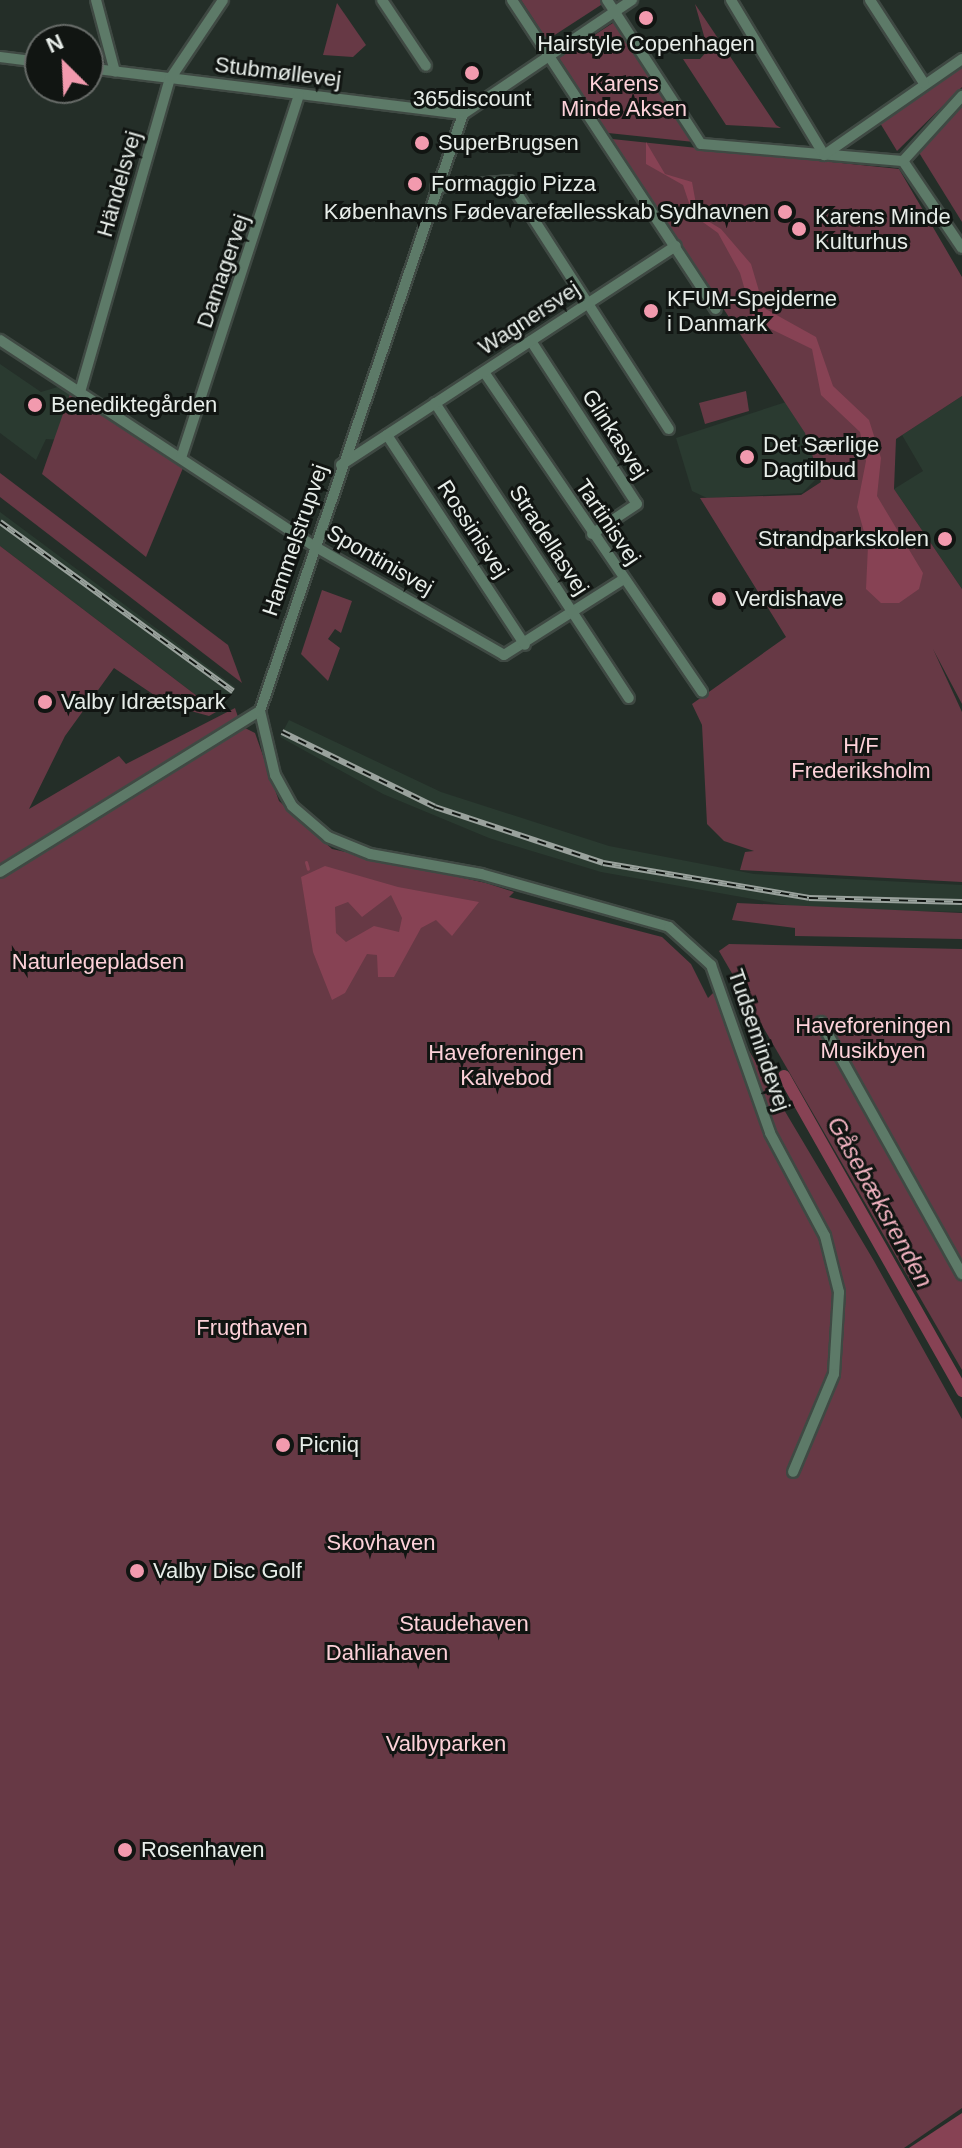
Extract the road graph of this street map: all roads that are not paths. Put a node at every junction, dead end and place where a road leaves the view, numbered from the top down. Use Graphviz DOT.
graph roads {
  1 [pos="96,0"];
  2 [pos="223,0"];
  3 [pos="382,0"];
  4 [pos="607,0"];
  5 [pos="632,0"];
  6 [pos="731,0"];
  7 [pos="870,0"];
  8 [pos="514,3"];
  9 [pos="614,11"];
  10 [pos="547,55"];
  11 [pos="0,57"];
  12 [pos="962,59"];
  13 [pos="24,60"];
  14 [pos="426,66"];
  15 [pos="104,70"];
  16 [pos="115,72"];
  17 [pos="170,79"];
  18 [pos="924,83"];
  19 [pos="299,95"];
  20 [pos="962,96"];
  21 [pos="463,114"];
  22 [pos="824,155"];
  23 [pos="903,161"];
  24 [pos="436,187"];
  25 [pos="676,246"];
  26 [pos="962,248"];
  27 [pos="588,304"];
  28 [pos="716,309"];
  29 [pos="0,340"];
  30 [pos="531,341"];
  31 [pos="484,372"];
  32 [pos="80,392"];
  33 [pos="435,403"];
  34 [pos="669,429"];
  35 [pos="387,435"];
  36 [pos="181,458"];
  37 [pos="341,465"];
  38 [pos="592,534"];
  39 [pos="314,546"];
  40 [pos="622,580"];
  41 [pos="573,613"];
  42 [pos="525,645"];
  43 [pos="702,692"];
  44 [pos="629,698"];
  45 [pos="260,711"];
  46 [pos="0,872"];
  47 [pos="821,1022"];
  48 [pos="962,1274"];
  49 [pos="793,1472"];
  1 -- 16 [label="street"];
  2 -- 17 [label="street, Händelsvej"];
  3 -- 14 [label="street"];
  4 -- 9 [label="street"];
  5 -- 9 [label="street, Hammelstrupvej"];
  6 -- 22 [label="street"];
  7 -- 18 [label="street"];
  8 -- 10 [label="street"];
  9 -- 10 [label="street, Hammelstrupvej"];
  9 -- 22 [label="street"];
  10 -- 21 [label="street, Hammelstrupvej"];
  10 -- 25 [label="street"];
  11 -- 13 [label="street"];
  12 -- 18 [label="street"];
  15 -- 16 [label="street, Stubmøllevej"];
  16 -- 17 [label="street, Stubmøllevej"];
  17 -- 19 [label="street, Stubmøllevej"];
  17 -- 32 [label="street, Händelsvej"];
  18 -- 22 [label="street"];
  19 -- 21 [label="street, Stubmøllevej"];
  19 -- 36 [label="street, Damagervej"];
  20 -- 23 [label="street"];
  21 -- 24 [label="street, Hammelstrupvej"];
  22 -- 23 [label="street"];
  23 -- 26 [label="street"];
  24 -- 27 [label="street"];
  24 -- 37 [label="street, Hammelstrupvej"];
  25 -- 27 [label="street, Wagnersvej"];
  25 -- 28 [label="street"];
  27 -- 30 [label="street, Wagnersvej"];
  27 -- 34 [label="street"];
  29 -- 32 [label="street, Spontinisvej"];
  30 -- 31 [label="street, Wagnersvej"];
  30 -- 38 [label="street, Glinkasvej"];
  31 -- 33 [label="street, Wagnersvej"];
  31 -- 38 [label="street, Tartinisvej"];
  32 -- 36 [label="street, Spontinisvej"];
  33 -- 35 [label="street, Wagnersvej"];
  33 -- 41 [label="street, Stradellasvej"];
  35 -- 37 [label="street, Wagnersvej"];
  35 -- 42 [label="street, Rossinisvej"];
  36 -- 39 [label="street, Spontinisvej"];
  37 -- 39 [label="street, Hammelstrupvej"];
  38 -- 40 [label="street, Tartinisvej"];
  39 -- 42 [label="street, Spontinisvej"];
  39 -- 45 [label="street, Hammelstrupvej"];
  40 -- 41 [label="street"];
  40 -- 43 [label="street, Tartinisvej"];
  41 -- 42 [label="street"];
  41 -- 44 [label="street, Stradellasvej"];
  45 -- 46 [label="street"];
  45 -- 49 [label="street, Tudsemindevej"];
  47 -- 48 [label="street"];
}
